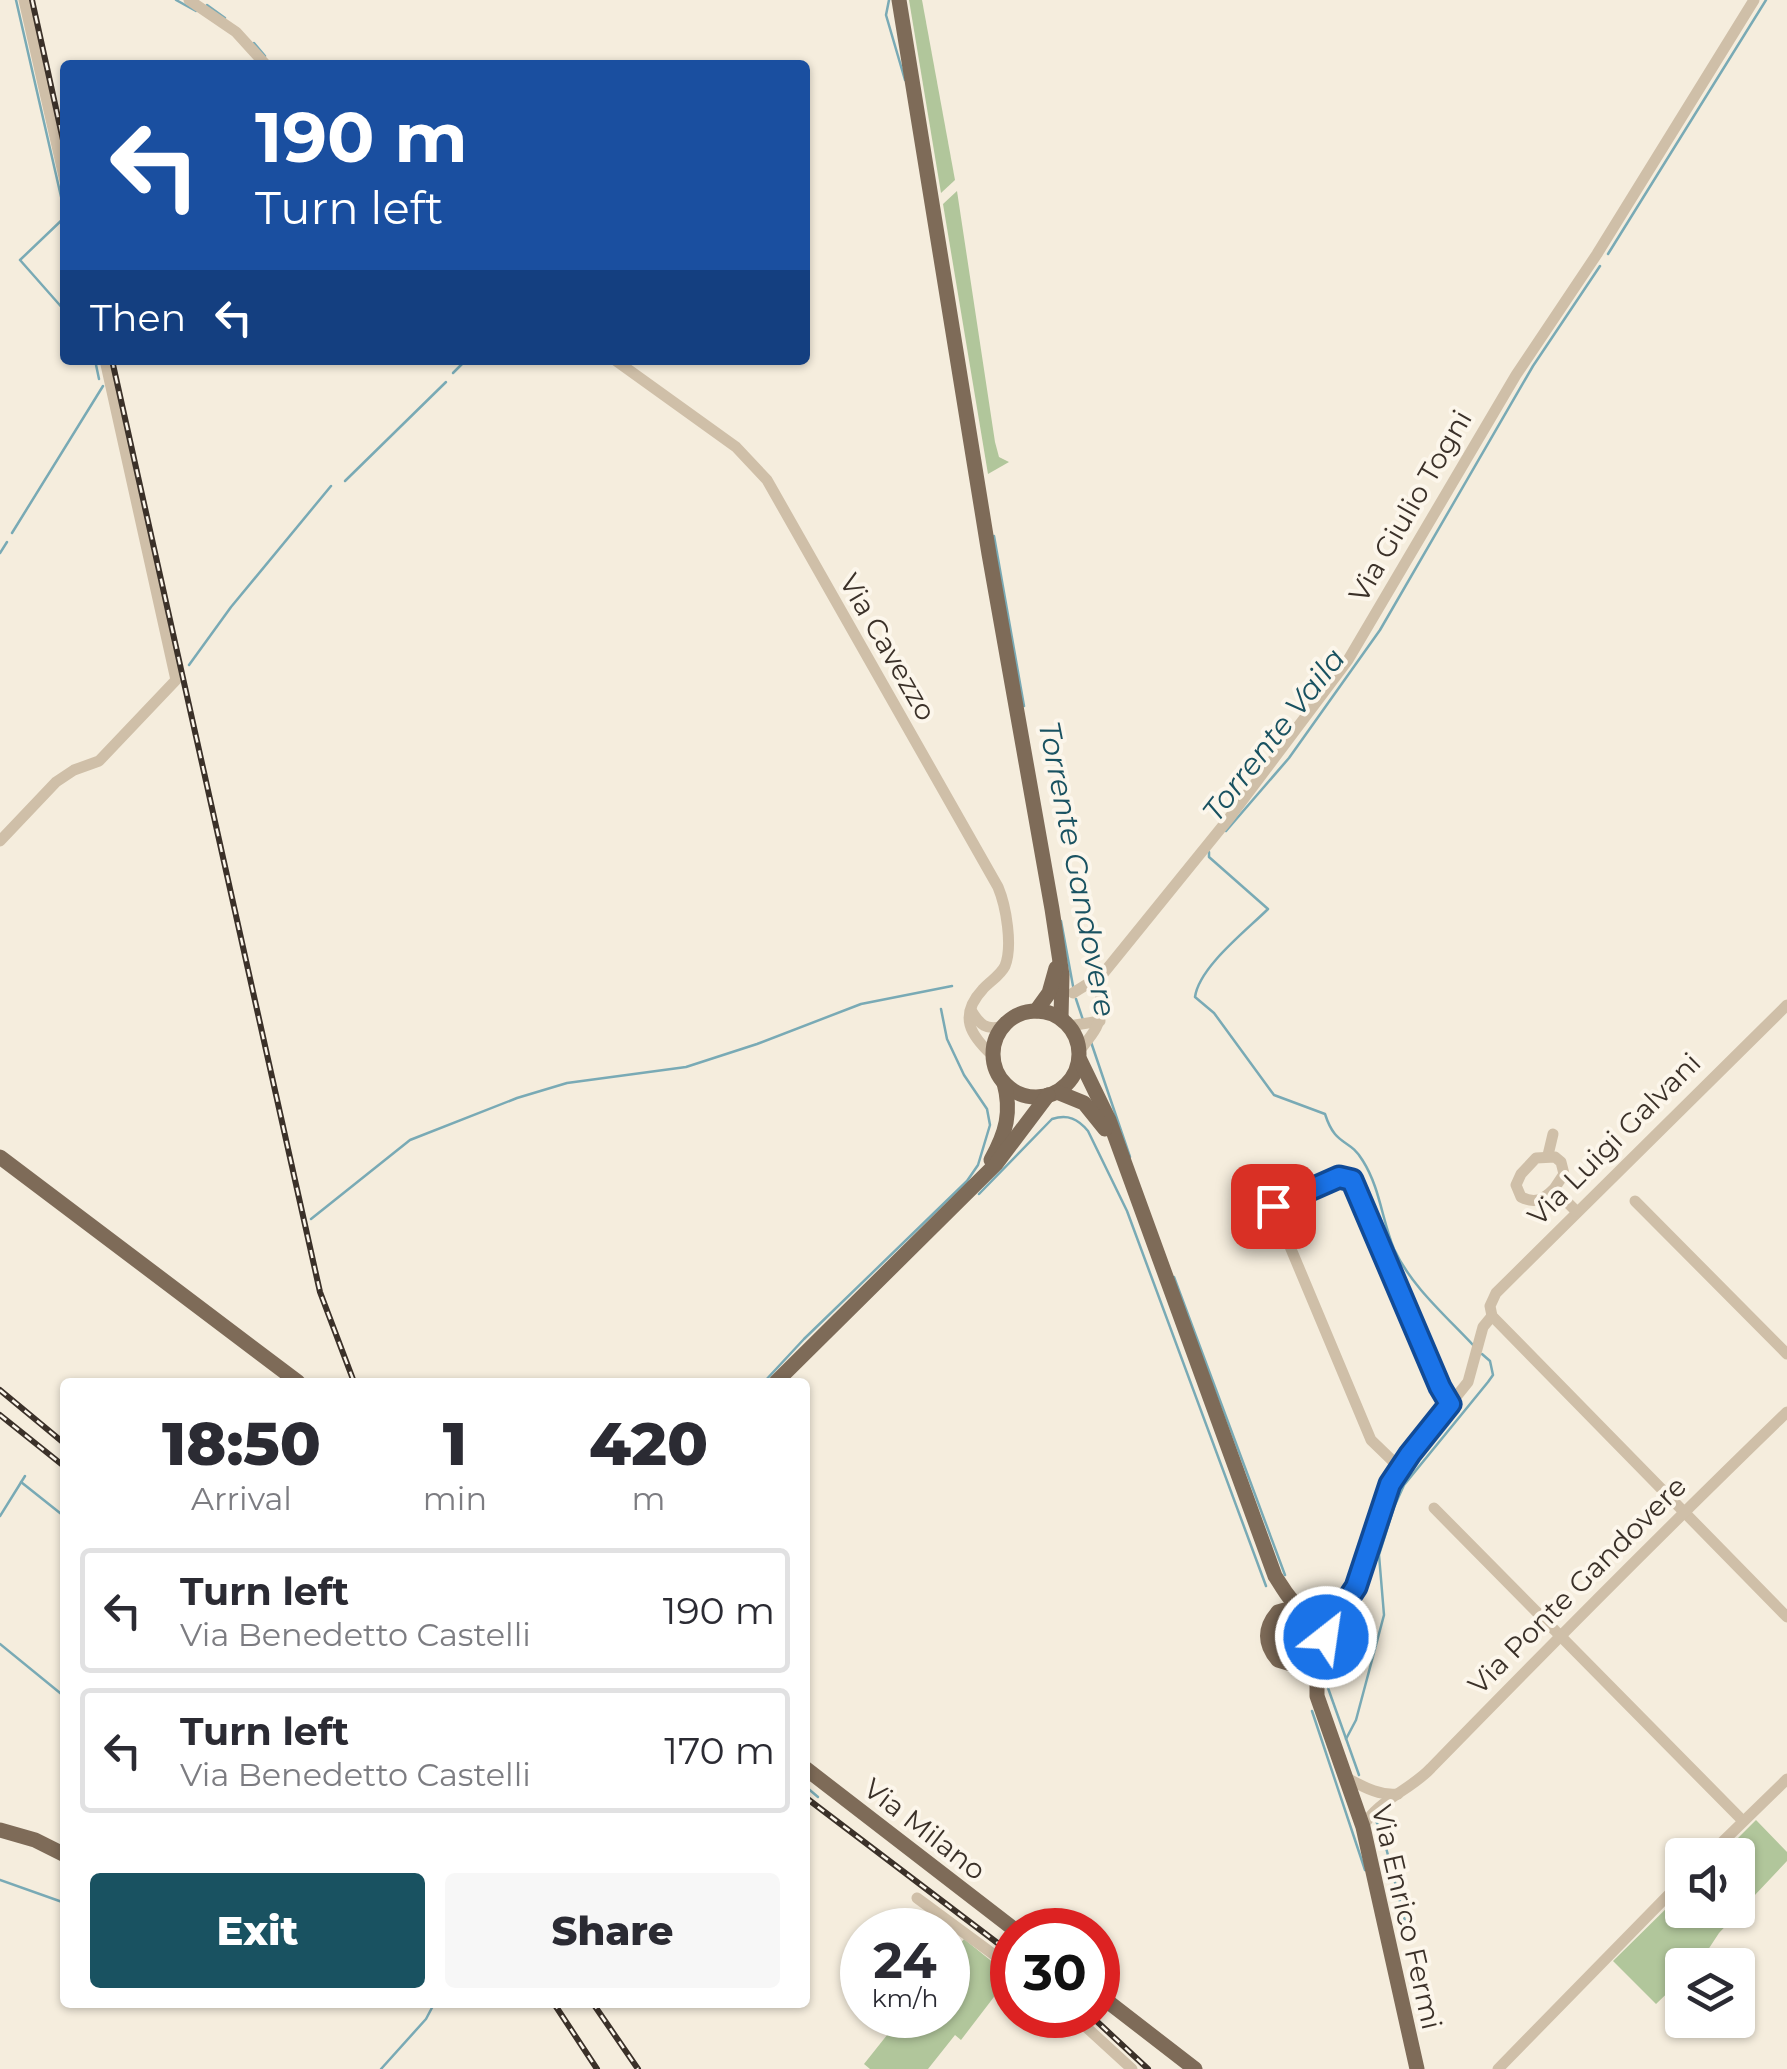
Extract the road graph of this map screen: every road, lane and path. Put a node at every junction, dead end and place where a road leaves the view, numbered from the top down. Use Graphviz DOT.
graph roads {
  1 [pos="24,0"];
  2 [pos="188,0"];
  3 [pos="900,0"];
  4 [pos="1754,0"];
  5 [pos="261,60"];
  6 [pos="60,159"];
  7 [pos="106,365"];
  8 [pos="622,365"];
  9 [pos="0,841"];
  10 [pos="1058,954"];
  11 [pos="1102,975"];
  12 [pos="1078,990"];
  13 [pos="1787,1005"];
  14 [pos="971,1010"];
  15 [pos="1036,1011"];
  16 [pos="1100,1021"];
  17 [pos="1069,1024"];
  18 [pos="1004,1026"];
  19 [pos="1081,1052"];
  20 [pos="993,1056"];
  21 [pos="1004,1083"];
  22 [pos="1053,1094"];
  23 [pos="1553,1134"];
  24 [pos="1119,1149"];
  25 [pos="1548,1155"];
  26 [pos="0,1157"];
  27 [pos="978,1180"];
  28 [pos="1554,1189"];
  29 [pos="1635,1201"];
  30 [pos="1576,1211"];
  31 [pos="1492,1316"];
  32 [pos="1787,1354"];
  33 [pos="293,1378"];
  34 [pos="780,1378"];
  35 [pos="1450,1404"];
  36 [pos="1787,1412"];
  37 [pos="1400,1468"];
  38 [pos="1434,1508"];
  39 [pos="1684,1512"];
  40 [pos="1275,1576"];
  41 [pos="1345,1602"];
  42 [pos="1304,1608"];
  43 [pos="1787,1617"];
  44 [pos="1271,1621"];
  45 [pos="1560,1636"];
  46 [pos="1326,1637"];
  47 [pos="1318,1658"];
  48 [pos="1288,1664"];
  49 [pos="1317,1696"];
  50 [pos="810,1772"];
  51 [pos="1347,1778"];
  52 [pos="1787,1779"];
  53 [pos="1403,1793"];
  54 [pos="1743,1821"];
  55 [pos="1363,1828"];
  56 [pos="0,1830"];
  57 [pos="1726,1838"];
  58 [pos="60,1852"];
  59 [pos="917,1898"];
  60 [pos="1665,1898"];
  61 [pos="990,1911"];
  62 [pos="990,1952"];
  63 [pos="1120,2011"];
  64 [pos="1098,2038"];
  65 [pos="1132,2069"];
  66 [pos="1195,2069"];
  67 [pos="1417,2069"];
  68 [pos="1498,2069"];
  1 -- 6 [label="street"];
  2 -- 5 [label="street"];
  3 -- 10 [label="main road"];
  4 -- 11 [label="street, Via Giulio Togni"];
  7 -- 9 [label="street"];
  8 -- 14 [label="street, Via Cavezzo"];
  10 -- 15 [label="main road"];
  10 -- 17 [label="main road"];
  11 -- 12 [label="street, Via Giulio Togni"];
  11 -- 16 [label="street"];
  13 -- 30 [label="street, Via Luigi Galvani"];
  14 -- 18 [label="street"];
  14 -- 20 [label="street"];
  15 -- 17 [label="main road"];
  15 -- 18 [label="main road"];
  16 -- 17 [label="street"];
  16 -- 19 [label="street"];
  17 -- 19 [label="main road"];
  18 -- 20 [label="main road"];
  19 -- 22 [label="main road"];
  19 -- 24 [label="main road"];
  20 -- 21 [label="main road"];
  21 -- 22 [label="main road"];
  21 -- 27 [label="main road"];
  22 -- 24 [label="main road"];
  22 -- 27 [label="main road"];
  23 -- 25 [label="street"];
  24 -- 40 [label="main road"];
  25 -- 28 [label="street"];
  25 -- 28 [label="street"];
  26 -- 33 [label="main road"];
  27 -- 34 [label="main road"];
  28 -- 30 [label="street"];
  29 -- 32 [label="street"];
  30 -- 31 [label="street, Via Luigi Galvani"];
  31 -- 35 [label="street, Via Luigi Galvani"];
  31 -- 39 [label="street"];
  35 -- 37 [label="street, Via Luigi Galvani"];
  35 -- 37 [label="street"];
  36 -- 39 [label="street, Via Ponte Gandovere"];
  37 -- 41 [label="street, Via Luigi Galvani"];
  38 -- 45 [label="street"];
  39 -- 43 [label="street"];
  39 -- 45 [label="street, Via Ponte Gandovere"];
  40 -- 42 [label="main road"];
  40 -- 44 [label="main road"];
  41 -- 42 [label="street"];
  41 -- 46 [label="street, Via Luigi Galvani"];
  42 -- 44 [label="main road"];
  42 -- 46 [label="main road"];
  44 -- 48 [label="main road"];
  45 -- 53 [label="street, Via Ponte Gandovere"];
  45 -- 54 [label="street"];
  46 -- 47 [label="main road"];
  47 -- 48 [label="main road"];
  47 -- 49 [label="main road"];
  48 -- 49 [label="main road"];
  49 -- 51 [label="main road, Via Enrico Fermi"];
  50 -- 61 [label="main road, Via Milano"];
  51 -- 53 [label="street"];
  51 -- 55 [label="main road, Via Enrico Fermi"];
  52 -- 54 [label="street"];
  53 -- 55 [label="street, Via Ponte Gandovere"];
  54 -- 57 [label="street"];
  55 -- 67 [label="main road, Via Enrico Fermi"];
  56 -- 58 [label="main road"];
  59 -- 62 [label="street"];
  60 -- 68 [label="street"];
  63 -- 66 [label="main road"];
  64 -- 65 [label="street"];
}
